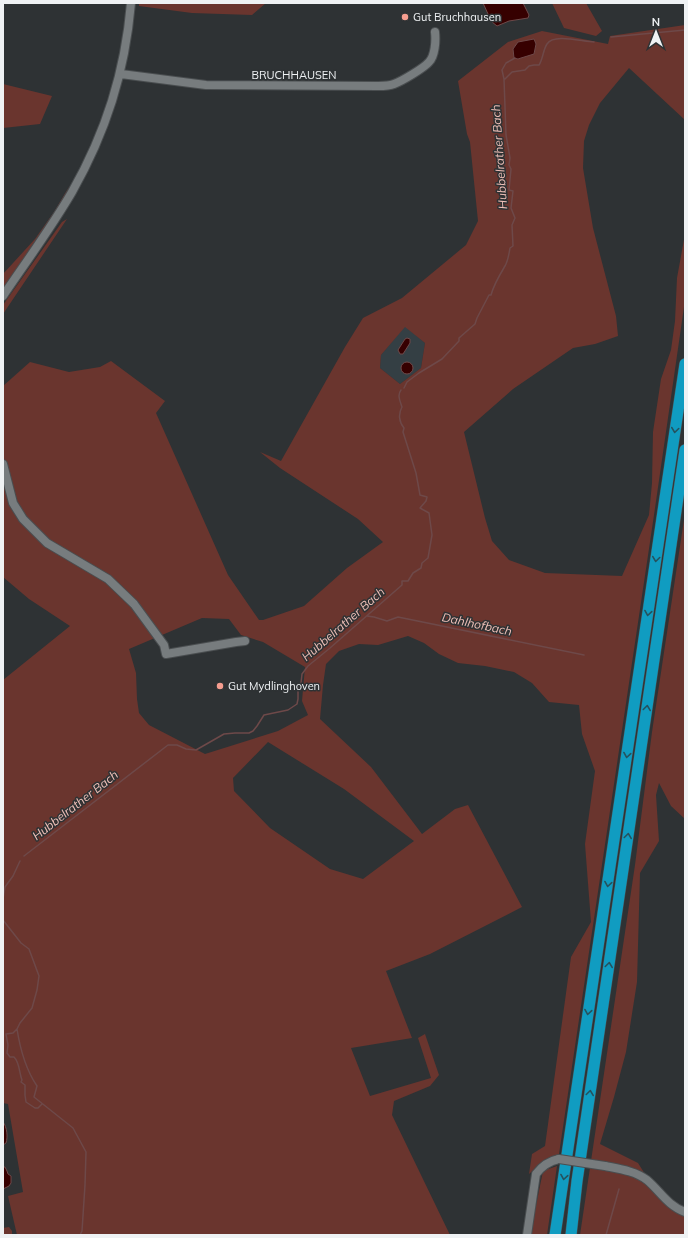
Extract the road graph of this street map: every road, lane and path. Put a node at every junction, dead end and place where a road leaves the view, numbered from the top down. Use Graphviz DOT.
graph roads {
  1 [pos="131,3"];
  2 [pos="435,32"];
  3 [pos="121,74"];
  4 [pos="3,296"];
  5 [pos="685,364"];
  6 [pos="685,450"];
  7 [pos="3,464"];
  8 [pos="245,641"];
  9 [pos="685,1212"];
  10 [pos="527,1235"];
  11 [pos="555,1235"];
  12 [pos="571,1235"];
  1 -- 3 [label="street"];
  2 -- 3 [label="street, BRUCHHAUSEN"];
  3 -- 4 [label="street"];
  5 -- 11 [label="highway, one-way"];
  12 -- 6 [label="highway, one-way"];
  7 -- 8 [label="street"];
  9 -- 10 [label="street, bridge"];
}
